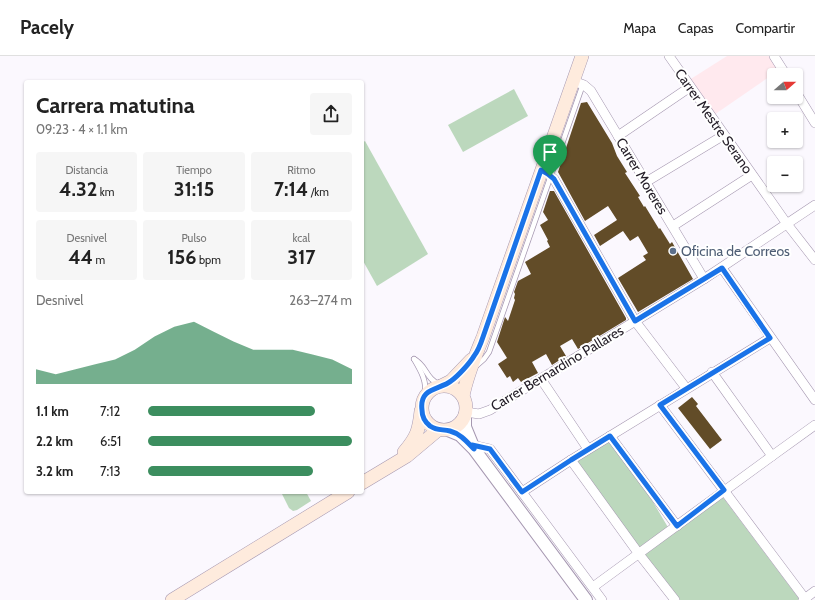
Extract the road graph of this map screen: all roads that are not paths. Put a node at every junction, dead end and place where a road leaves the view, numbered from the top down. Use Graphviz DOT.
graph roads {
  1 [pos="582,56"];
  2 [pos="669,56"];
  3 [pos="774,56"];
  4 [pos="782,68"];
  5 [pos="578,82"];
  6 [pos="690,87"];
  7 [pos="803,103"];
  8 [pos="815,123"];
  9 [pos="724,135"];
  10 [pos="618,136"];
  11 [pos="546,173"];
  12 [pos="752,175"];
  13 [pos="646,182"];
  14 [pos="815,205"];
  15 [pos="787,224"];
  16 [pos="672,226"];
  17 [pos="815,260"];
  18 [pos="722,268"];
  19 [pos="704,279"];
  20 [pos="635,321"];
  21 [pos="770,338"];
  22 [pos="475,356"];
  23 [pos="712,372"];
  24 [pos="469,373"];
  25 [pos="541,379"];
  26 [pos="441,386"];
  27 [pos="686,388"];
  28 [pos="463,396"];
  29 [pos="815,400"];
  30 [pos="423,401"];
  31 [pos="660,405"];
  32 [pos="465,414"];
  33 [pos="815,425"];
  34 [pos="443,430"];
  35 [pos="610,436"];
  36 [pos="473,447"];
  37 [pos="588,449"];
  38 [pos="772,456"];
  39 [pos="571,460"];
  40 [pos="395,463"];
  41 [pos="364,482"];
  42 [pos="724,490"];
  43 [pos="522,492"];
  44 [pos="345,494"];
  45 [pos="677,526"];
  46 [pos="639,554"];
  47 [pos="593,588"];
  48 [pos="815,591"];
  49 [pos="172,600"];
  50 [pos="586,600"];
  51 [pos="602,600"];
  52 [pos="675,600"];
  53 [pos="805,600"];
  1 -- 5 [label="main road"];
  2 -- 6 [label="street, Carrer Mestre Serano"];
  3 -- 4 [label="street"];
  5 -- 10 [label="street, Carrer Moreres"];
  5 -- 11 [label="main road"];
  6 -- 9 [label="street, Carrer Mestre Serano"];
  6 -- 10 [label="street"];
  7 -- 8 [label="street"];
  9 -- 12 [label="street, Carrer Mestre Serano"];
  9 -- 13 [label="street"];
  10 -- 13 [label="street, Carrer Moreres"];
  11 -- 20 [label="street"];
  11 -- 22 [label="main road"];
  11 -- 24 [label="lane"];
  12 -- 15 [label="street, Carrer Mestre Serano"];
  12 -- 16 [label="street"];
  13 -- 16 [label="street, Carrer Moreres"];
  14 -- 15 [label="street, Carrer Bernardino Pallares"];
  15 -- 17 [label="street, Carrer Mestre Serano"];
  15 -- 18 [label="street, Carrer Bernardino Pallares"];
  16 -- 19 [label="street, Carrer Moreres"];
  18 -- 19 [label="street, Carrer Bernardino Pallares"];
  18 -- 21 [label="street"];
  19 -- 20 [label="street, Carrer Bernardino Pallares"];
  20 -- 25 [label="street, Carrer Bernardino Pallares"];
  20 -- 27 [label="street"];
  21 -- 23 [label="street"];
  21 -- 29 [label="street"];
  22 -- 24 [label="main road"];
  22 -- 26 [label="main road"];
  23 -- 27 [label="street"];
  23 -- 38 [label="street"];
  24 -- 28 [label="main road"];
  25 -- 32 [label="street, Carrer Bernardino Pallares"];
  25 -- 37 [label="street"];
  26 -- 28 [label="main road"];
  26 -- 30 [label="main road"];
  26 -- 30 [label="lane"];
  27 -- 31 [label="street"];
  28 -- 32 [label="main road"];
  30 -- 34 [label="main road"];
  30 -- 40 [label="main road"];
  31 -- 35 [label="street"];
  31 -- 42 [label="street"];
  32 -- 34 [label="main road"];
  32 -- 36 [label="street"];
  33 -- 38 [label="street"];
  34 -- 36 [label="street"];
  34 -- 40 [label="main road"];
  35 -- 37 [label="street"];
  35 -- 45 [label="street"];
  36 -- 43 [label="street"];
  36 -- 50 [label="street"];
  37 -- 39 [label="street"];
  38 -- 42 [label="street"];
  39 -- 43 [label="street"];
  39 -- 46 [label="street"];
  40 -- 41 [label="main road"];
  42 -- 45 [label="street"];
  42 -- 53 [label="street"];
  43 -- 47 [label="street"];
  44 -- 49 [label="main road"];
  45 -- 46 [label="street"];
  46 -- 47 [label="street"];
  46 -- 52 [label="street"];
  47 -- 51 [label="street"];
  48 -- 53 [label="street"];
}
